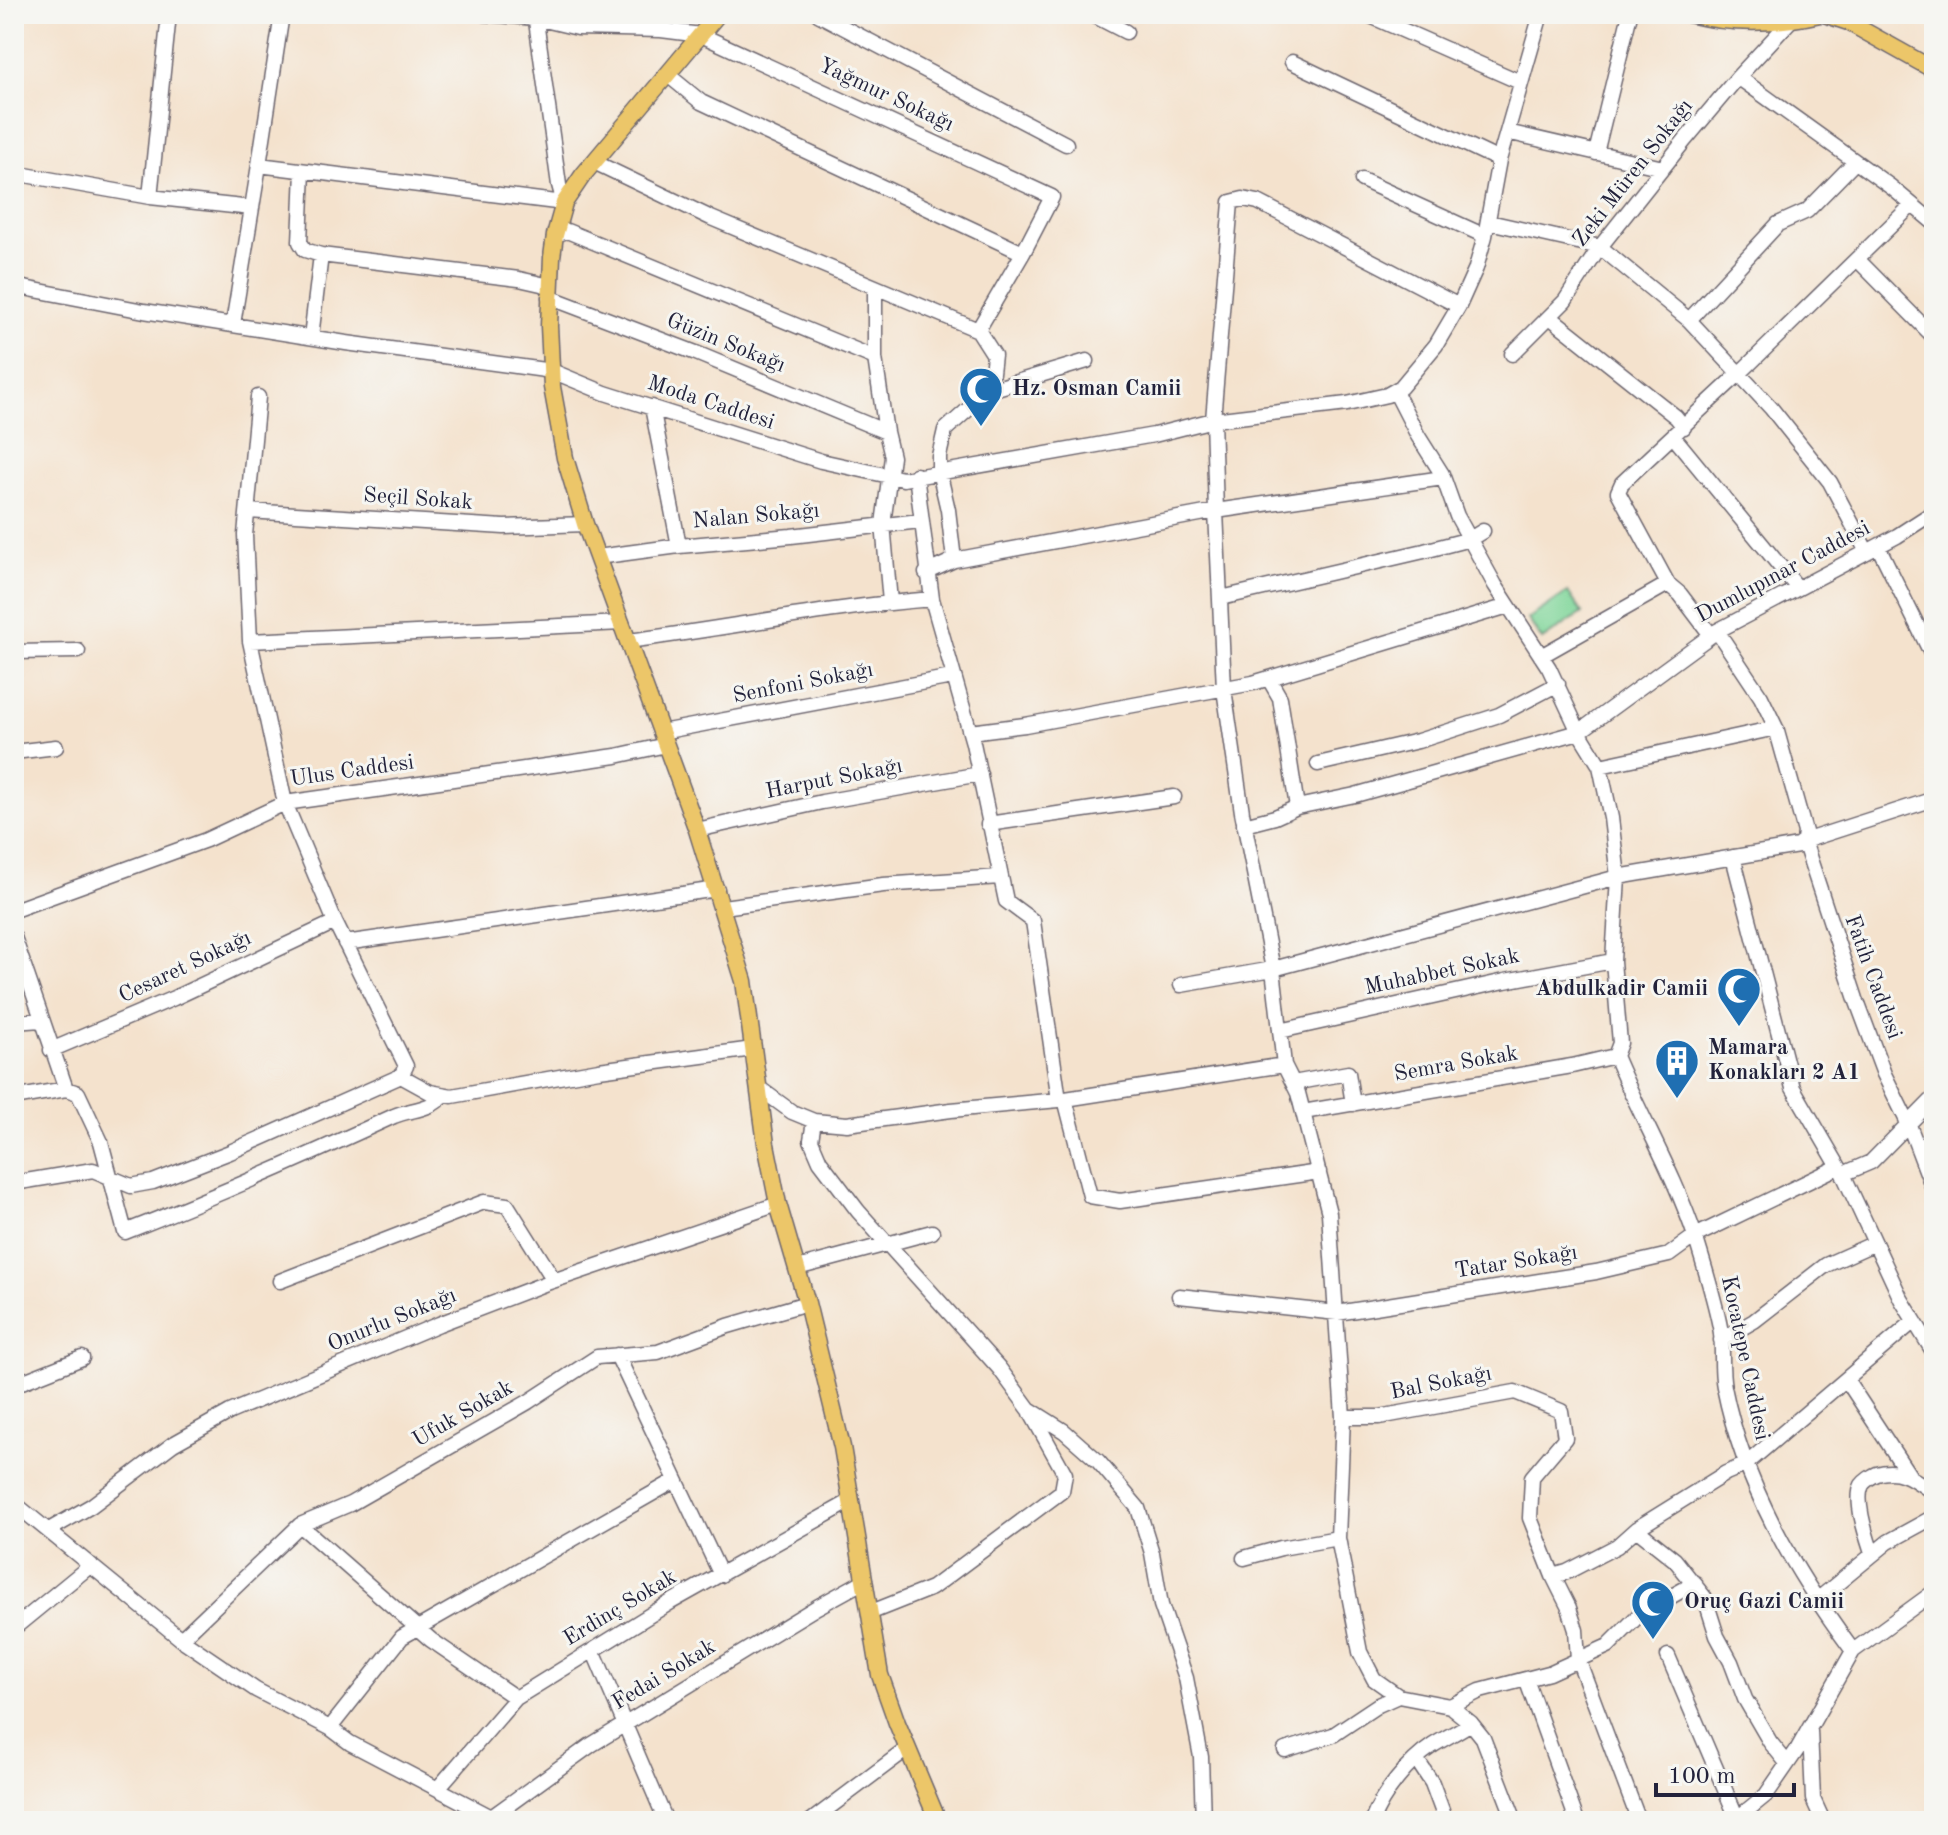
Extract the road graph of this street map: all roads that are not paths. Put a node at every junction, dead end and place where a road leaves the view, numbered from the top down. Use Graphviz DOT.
graph roads {
  1 [pos="169,14"];
  2 [pos="282,14"];
  3 [pos="484,14"];
  4 [pos="718,14"];
  5 [pos="818,14"];
  6 [pos="1091,14"];
  7 [pos="1366,14"];
  8 [pos="1541,14"];
  9 [pos="1630,14"];
  10 [pos="1689,14"];
  11 [pos="1822,14"];
  12 [pos="535,16"];
  13 [pos="1791,20"];
  14 [pos="1126,32"];
  15 [pos="701,35"];
  16 [pos="1292,62"];
  17 [pos="1933,68"];
  18 [pos="668,75"];
  19 [pos="1738,77"];
  20 [pos="1520,82"];
  21 [pos="1507,132"];
  22 [pos="1066,144"];
  23 [pos="1596,153"];
  24 [pos="1499,160"];
  25 [pos="594,162"];
  26 [pos="1854,163"];
  27 [pos="259,165"];
  28 [pos="1663,168"];
  29 [pos="303,171"];
  30 [pos="14,173"];
  31 [pos="1362,180"];
  32 [pos="150,197"];
  33 [pos="564,203"];
  34 [pos="1912,205"];
  35 [pos="252,208"];
  36 [pos="1934,223"];
  37 [pos="1487,229"];
  38 [pos="555,235"];
  39 [pos="1600,247"];
  40 [pos="1023,253"];
  41 [pos="321,255"];
  42 [pos="1857,259"];
  43 [pos="14,286"];
  44 [pos="875,288"];
  45 [pos="550,291"];
  46 [pos="1459,306"];
  47 [pos="1550,317"];
  48 [pos="1689,320"];
  49 [pos="233,324"];
  50 [pos="978,330"];
  51 [pos="311,337"];
  52 [pos="1934,337"];
  53 [pos="1512,354"];
  54 [pos="875,358"];
  55 [pos="1087,361"];
  56 [pos="552,371"];
  57 [pos="1740,373"];
  58 [pos="990,390"];
  59 [pos="1395,391"];
  60 [pos="258,397"];
  61 [pos="652,407"];
  62 [pos="1213,420"];
  63 [pos="886,432"];
  64 [pos="1678,432"];
  65 [pos="939,471"];
  66 [pos="916,475"];
  67 [pos="889,477"];
  68 [pos="1443,478"];
  69 [pos="248,511"];
  70 [pos="1216,511"];
  71 [pos="1934,513"];
  72 [pos="920,521"];
  73 [pos="585,524"];
  74 [pos="883,524"];
  75 [pos="1476,535"];
  76 [pos="679,546"];
  77 [pos="1873,549"];
  78 [pos="597,557"];
  79 [pos="954,560"];
  80 [pos="926,573"];
  81 [pos="1668,584"];
  82 [pos="1797,587"];
  83 [pos="1221,598"];
  84 [pos="932,599"];
  85 [pos="890,602"];
  86 [pos="1508,606"];
  87 [pos="622,623"];
  88 [pos="1714,633"];
  89 [pos="250,641"];
  90 [pos="628,641"];
  91 [pos="78,651"];
  92 [pos="14,652"];
  93 [pos="1541,656"];
  94 [pos="1934,659"];
  95 [pos="952,677"];
  96 [pos="1269,679"];
  97 [pos="1558,684"];
  98 [pos="1224,689"];
  99 [pos="1776,728"];
  100 [pos="970,732"];
  101 [pos="1579,732"];
  102 [pos="664,739"];
  103 [pos="56,747"];
  104 [pos="14,752"];
  105 [pos="1318,764"];
  106 [pos="1600,766"];
  107 [pos="980,774"];
  108 [pos="1174,797"];
  109 [pos="1934,799"];
  110 [pos="285,803"];
  111 [pos="1297,807"];
  112 [pos="988,824"];
  113 [pos="1244,825"];
  114 [pos="697,830"];
  115 [pos="1804,841"];
  116 [pos="1733,857"];
  117 [pos="1000,877"];
  118 [pos="1618,877"];
  119 [pos="717,889"];
  120 [pos="723,907"];
  121 [pos="14,910"];
  122 [pos="335,922"];
  123 [pos="14,937"];
  124 [pos="345,943"];
  125 [pos="1613,961"];
  126 [pos="1273,969"];
  127 [pos="1181,985"];
  128 [pos="41,1020"];
  129 [pos="14,1022"];
  130 [pos="1280,1031"];
  131 [pos="753,1049"];
  132 [pos="51,1050"];
  133 [pos="1615,1056"];
  134 [pos="1284,1065"];
  135 [pos="401,1076"];
  136 [pos="1293,1083"];
  137 [pos="759,1088"];
  138 [pos="66,1089"];
  139 [pos="443,1095"];
  140 [pos="14,1098"];
  141 [pos="1062,1100"];
  142 [pos="1353,1104"];
  143 [pos="1931,1107"];
  144 [pos="1303,1112"];
  145 [pos="814,1121"];
  146 [pos="1909,1125"];
  147 [pos="1840,1171"];
  148 [pos="1319,1172"];
  149 [pos="110,1179"];
  150 [pos="14,1183"];
  151 [pos="1934,1191"];
  152 [pos="778,1204"];
  153 [pos="932,1232"];
  154 [pos="1695,1236"];
  155 [pos="886,1243"];
  156 [pos="1875,1243"];
  157 [pos="797,1268"];
  158 [pos="554,1280"];
  159 [pos="280,1281"];
  160 [pos="1179,1296"];
  161 [pos="807,1303"];
  162 [pos="1337,1313"];
  163 [pos="1913,1322"];
  164 [pos="1721,1340"];
  165 [pos="1934,1353"];
  166 [pos="617,1355"];
  167 [pos="82,1358"];
  168 [pos="1846,1379"];
  169 [pos="14,1385"];
  170 [pos="1029,1409"];
  171 [pos="1343,1417"];
  172 [pos="1745,1465"];
  173 [pos="1909,1475"];
  174 [pos="676,1480"];
  175 [pos="1934,1493"];
  176 [pos="851,1501"];
  177 [pos="14,1503"];
  178 [pos="1934,1524"];
  179 [pos="300,1525"];
  180 [pos="1636,1529"];
  181 [pos="49,1530"];
  182 [pos="1338,1538"];
  183 [pos="1872,1553"];
  184 [pos="1244,1558"];
  185 [pos="91,1565"];
  186 [pos="721,1575"];
  187 [pos="1553,1576"];
  188 [pos="864,1581"];
  189 [pos="1695,1583"];
  190 [pos="1934,1592"];
  191 [pos="1816,1601"];
  192 [pos="869,1613"];
  193 [pos="14,1628"];
  194 [pos="419,1629"];
  195 [pos="181,1639"];
  196 [pos="593,1650"];
  197 [pos="1853,1651"];
  198 [pos="1668,1656"];
  199 [pos="1578,1659"];
  200 [pos="1526,1679"];
  201 [pos="1398,1696"];
  202 [pos="516,1698"];
  203 [pos="1450,1706"];
  204 [pos="1471,1723"];
  205 [pos="624,1724"];
  206 [pos="1810,1727"];
  207 [pos="330,1728"];
  208 [pos="907,1749"];
  209 [pos="1285,1750"];
  210 [pos="1417,1760"];
  211 [pos="1787,1763"];
  212 [pos="439,1787"];
  213 [pos="496,1819"];
  214 [pos="1736,1820"];
  215 [pos="666,1821"];
  216 [pos="811,1821"];
  217 [pos="938,1821"];
  218 [pos="1203,1821"];
  219 [pos="1372,1821"];
  220 [pos="1446,1821"];
  221 [pos="1515,1821"];
  222 [pos="1577,1821"];
  223 [pos="1639,1821"];
  224 [pos="1823,1821"];
  1 -- 32 [label="street"];
  2 -- 27 [label="street"];
  3 -- 12 [label="street, Yağmur Sokağı"];
  4 -- 15 [label="main road"];
  5 -- 22 [label="street"];
  6 -- 14 [label="street"];
  7 -- 20 [label="street"];
  8 -- 20 [label="street"];
  9 -- 23 [label="street"];
  10 -- 13 [label="main road"];
  11 -- 13 [label="main road"];
  11 -- 17 [label="main road"];
  12 -- 15 [label="street, Yağmur Sokağı"];
  12 -- 33 [label="street"];
  13 -- 19 [label="street, Zeki Müren Sokağı"];
  15 -- 18 [label="main road"];
  15 -- 40 [label="street, Yağmur Sokağı"];
  16 -- 24 [label="street"];
  18 -- 25 [label="main road"];
  18 -- 40 [label="street"];
  19 -- 26 [label="street"];
  19 -- 28 [label="street, Zeki Müren Sokağı"];
  20 -- 21 [label="street"];
  21 -- 23 [label="street"];
  21 -- 24 [label="street"];
  23 -- 28 [label="street"];
  24 -- 37 [label="street"];
  25 -- 33 [label="main road"];
  25 -- 44 [label="street"];
  26 -- 34 [label="street"];
  26 -- 48 [label="street"];
  27 -- 29 [label="street"];
  27 -- 35 [label="street"];
  28 -- 39 [label="street, Zeki Müren Sokağı"];
  29 -- 33 [label="street"];
  29 -- 41 [label="street"];
  30 -- 32 [label="street"];
  31 -- 37 [label="street"];
  32 -- 35 [label="street"];
  33 -- 38 [label="main road"];
  34 -- 36 [label="street"];
  34 -- 42 [label="street"];
  35 -- 49 [label="street"];
  37 -- 39 [label="street"];
  37 -- 46 [label="street"];
  38 -- 45 [label="main road"];
  38 -- 54 [label="street"];
  39 -- 47 [label="street, Zeki Müren Sokağı"];
  39 -- 48 [label="street"];
  40 -- 50 [label="street"];
  41 -- 45 [label="street, Güzin Sokağı"];
  41 -- 51 [label="street"];
  42 -- 52 [label="street"];
  42 -- 57 [label="street"];
  43 -- 49 [label="street, Moda Caddesi"];
  44 -- 50 [label="street"];
  44 -- 54 [label="street"];
  45 -- 56 [label="main road"];
  45 -- 63 [label="street, Güzin Sokağı"];
  46 -- 59 [label="street"];
  46 -- 62 [label="street"];
  47 -- 53 [label="street, Zeki Müren Sokağı"];
  47 -- 64 [label="street"];
  48 -- 57 [label="street"];
  49 -- 51 [label="street, Moda Caddesi"];
  50 -- 58 [label="street"];
  51 -- 56 [label="street, Moda Caddesi"];
  54 -- 63 [label="street"];
  55 -- 58 [label="street"];
  56 -- 61 [label="street, Moda Caddesi"];
  56 -- 73 [label="main road"];
  57 -- 64 [label="street"];
  57 -- 77 [label="street"];
  58 -- 65 [label="street"];
  59 -- 62 [label="street, Moda Caddesi"];
  59 -- 68 [label="street"];
  60 -- 69 [label="street"];
  61 -- 67 [label="street, Moda Caddesi"];
  61 -- 76 [label="street"];
  62 -- 65 [label="street, Moda Caddesi"];
  62 -- 70 [label="street"];
  63 -- 67 [label="street"];
  64 -- 81 [label="street, Fatih Caddesi"];
  64 -- 82 [label="street"];
  65 -- 66 [label="street, Moda Caddesi"];
  65 -- 79 [label="street"];
  66 -- 67 [label="street, Moda Caddesi"];
  66 -- 72 [label="street"];
  67 -- 74 [label="street"];
  68 -- 70 [label="street"];
  68 -- 75 [label="street"];
  69 -- 73 [label="street, Seçil Sokak"];
  69 -- 89 [label="street"];
  70 -- 79 [label="street"];
  70 -- 83 [label="street"];
  71 -- 77 [label="street, Dumlupınar Caddesi"];
  72 -- 74 [label="street, Nalan Sokağı"];
  72 -- 80 [label="street"];
  73 -- 78 [label="main road"];
  74 -- 76 [label="street, Nalan Sokağı"];
  74 -- 85 [label="street"];
  75 -- 83 [label="street"];
  75 -- 86 [label="street"];
  76 -- 78 [label="street, Nalan Sokağı"];
  77 -- 82 [label="street, Dumlupınar Caddesi"];
  77 -- 94 [label="street"];
  78 -- 87 [label="main road"];
  79 -- 80 [label="street"];
  80 -- 84 [label="street"];
  81 -- 88 [label="street, Fatih Caddesi"];
  81 -- 93 [label="street"];
  82 -- 88 [label="street, Dumlupınar Caddesi"];
  83 -- 98 [label="street"];
  84 -- 85 [label="street"];
  84 -- 95 [label="street"];
  85 -- 90 [label="street"];
  86 -- 93 [label="street"];
  86 -- 96 [label="street"];
  87 -- 89 [label="street"];
  87 -- 90 [label="main road"];
  88 -- 99 [label="street, Fatih Caddesi"];
  88 -- 101 [label="street, Dumlupınar Caddesi"];
  89 -- 110 [label="street"];
  90 -- 102 [label="main road"];
  91 -- 92 [label="street"];
  93 -- 97 [label="street"];
  95 -- 100 [label="street"];
  95 -- 102 [label="street, Senfoni Sokağı"];
  96 -- 98 [label="street"];
  96 -- 111 [label="street"];
  97 -- 101 [label="street"];
  97 -- 105 [label="street"];
  98 -- 100 [label="street"];
  98 -- 113 [label="street"];
  99 -- 106 [label="street"];
  99 -- 115 [label="street, Fatih Caddesi"];
  100 -- 107 [label="street"];
  101 -- 106 [label="street"];
  101 -- 111 [label="street"];
  102 -- 110 [label="street, Ulus Caddesi"];
  102 -- 114 [label="main road"];
  103 -- 104 [label="street"];
  106 -- 118 [label="street"];
  107 -- 112 [label="street"];
  107 -- 114 [label="street, Harput Sokağı"];
  108 -- 112 [label="street"];
  109 -- 115 [label="street"];
  110 -- 121 [label="street, Ulus Caddesi"];
  110 -- 122 [label="street"];
  111 -- 113 [label="street"];
  112 -- 117 [label="street"];
  113 -- 126 [label="street"];
  114 -- 119 [label="main road"];
  115 -- 116 [label="street"];
  115 -- 146 [label="street, Fatih Caddesi"];
  116 -- 118 [label="street"];
  116 -- 147 [label="street"];
  117 -- 120 [label="street"];
  117 -- 141 [label="street"];
  118 -- 125 [label="street"];
  118 -- 126 [label="street"];
  119 -- 120 [label="main road"];
  119 -- 124 [label="street"];
  120 -- 131 [label="main road"];
  122 -- 124 [label="street"];
  122 -- 132 [label="street, Cesaret Sokağı"];
  123 -- 128 [label="street"];
  124 -- 135 [label="street"];
  125 -- 130 [label="street, Muhabbet Sokak"];
  125 -- 133 [label="street"];
  126 -- 127 [label="street"];
  126 -- 130 [label="street"];
  128 -- 129 [label="street"];
  128 -- 132 [label="street"];
  130 -- 134 [label="street"];
  131 -- 137 [label="main road"];
  131 -- 139 [label="street"];
  132 -- 138 [label="street"];
  133 -- 142 [label="street, Semra Sokak"];
  133 -- 154 [label="street, Kocatepe Caddesi"];
  134 -- 136 [label="street"];
  134 -- 141 [label="street"];
  135 -- 139 [label="street"];
  135 -- 149 [label="street"];
  136 -- 142 [label="street"];
  136 -- 144 [label="street"];
  137 -- 145 [label="street"];
  137 -- 152 [label="main road"];
  138 -- 140 [label="street"];
  138 -- 149 [label="street"];
  139 -- 149 [label="street"];
  141 -- 145 [label="street"];
  141 -- 148 [label="street"];
  142 -- 144 [label="street, Semra Sokak"];
  143 -- 146 [label="street, Tatar Sokağı"];
  144 -- 148 [label="street"];
  145 -- 155 [label="street"];
  146 -- 147 [label="street, Tatar Sokağı"];
  146 -- 151 [label="street, Fatih Caddesi"];
  147 -- 154 [label="street, Tatar Sokağı"];
  147 -- 156 [label="street"];
  148 -- 162 [label="street"];
  149 -- 150 [label="street"];
  152 -- 157 [label="main road"];
  152 -- 158 [label="street, Onurlu Sokağı"];
  153 -- 155 [label="street"];
  154 -- 162 [label="street, Tatar Sokağı"];
  154 -- 164 [label="street, Kocatepe Caddesi"];
  155 -- 157 [label="street"];
  155 -- 170 [label="street"];
  156 -- 163 [label="street"];
  156 -- 164 [label="street"];
  157 -- 161 [label="main road"];
  158 -- 159 [label="street"];
  158 -- 181 [label="street, Onurlu Sokağı"];
  160 -- 162 [label="street, Tatar Sokağı"];
  161 -- 166 [label="street, Ufuk Sokak"];
  161 -- 176 [label="main road"];
  162 -- 171 [label="street"];
  163 -- 165 [label="street"];
  163 -- 168 [label="street"];
  164 -- 172 [label="street, Kocatepe Caddesi"];
  166 -- 174 [label="street"];
  166 -- 179 [label="street, Ufuk Sokak"];
  167 -- 169 [label="street"];
  168 -- 172 [label="street"];
  168 -- 173 [label="street"];
  170 -- 192 [label="street"];
  170 -- 218 [label="street"];
  171 -- 182 [label="street"];
  171 -- 187 [label="street, Bal Sokağı"];
  172 -- 180 [label="street"];
  172 -- 191 [label="street, Kocatepe Caddesi"];
  173 -- 175 [label="street"];
  173 -- 183 [label="street"];
  174 -- 186 [label="street"];
  174 -- 194 [label="street"];
  176 -- 186 [label="street, Erdinç Sokak"];
  176 -- 188 [label="main road"];
  177 -- 181 [label="street"];
  178 -- 183 [label="street"];
  179 -- 194 [label="street"];
  179 -- 195 [label="street, Ufuk Sokak"];
  180 -- 187 [label="street"];
  180 -- 189 [label="street"];
  181 -- 185 [label="street"];
  182 -- 184 [label="street"];
  182 -- 201 [label="street"];
  183 -- 191 [label="street"];
  185 -- 193 [label="street"];
  185 -- 195 [label="street"];
  186 -- 196 [label="street, Erdinç Sokak"];
  187 -- 199 [label="street"];
  188 -- 192 [label="main road"];
  188 -- 205 [label="street, Fedai Sokak"];
  189 -- 199 [label="street"];
  189 -- 211 [label="street"];
  190 -- 197 [label="street"];
  191 -- 197 [label="street, Kocatepe Caddesi"];
  192 -- 208 [label="main road"];
  194 -- 202 [label="street"];
  194 -- 207 [label="street"];
  195 -- 207 [label="street"];
  196 -- 202 [label="street, Erdinç Sokak"];
  196 -- 205 [label="street"];
  197 -- 206 [label="street"];
  198 -- 214 [label="street"];
  199 -- 200 [label="street"];
  199 -- 223 [label="street"];
  200 -- 203 [label="street"];
  200 -- 222 [label="street"];
  201 -- 203 [label="street"];
  201 -- 209 [label="street"];
  202 -- 212 [label="street, Erdinç Sokak"];
  203 -- 204 [label="street"];
  204 -- 210 [label="street"];
  204 -- 221 [label="street"];
  205 -- 213 [label="street, Fedai Sokak"];
  205 -- 215 [label="street"];
  206 -- 211 [label="street"];
  206 -- 224 [label="street"];
  207 -- 212 [label="street"];
  208 -- 216 [label="street"];
  208 -- 217 [label="main road"];
  210 -- 219 [label="street"];
  210 -- 220 [label="street"];
  211 -- 214 [label="street"];
  212 -- 213 [label="street"];
}
